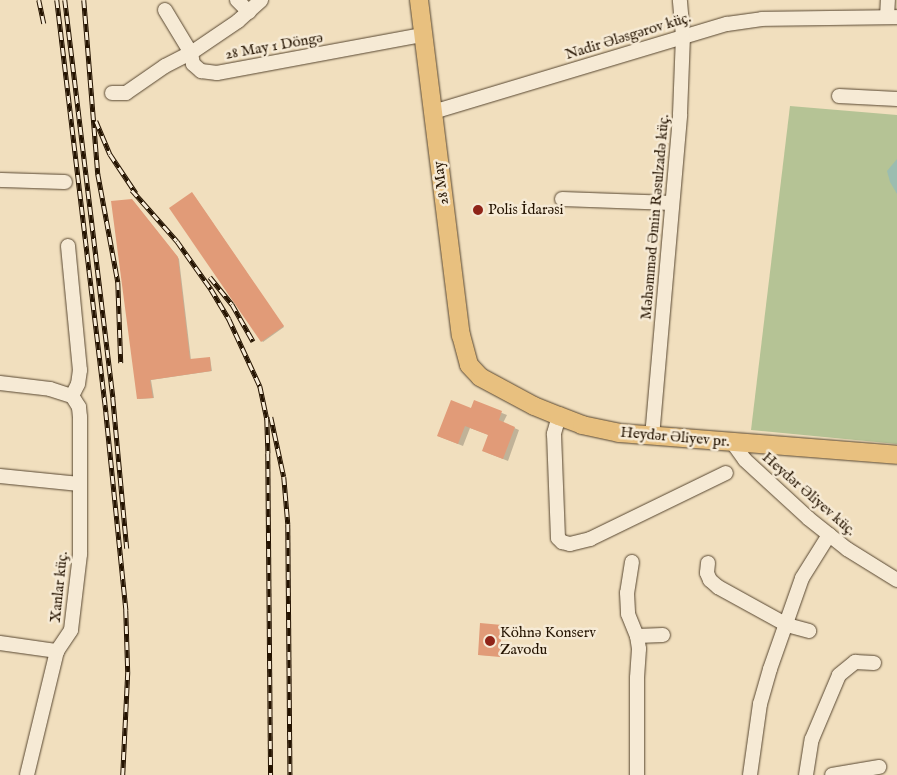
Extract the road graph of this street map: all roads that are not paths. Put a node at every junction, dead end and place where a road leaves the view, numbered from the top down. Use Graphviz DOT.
graph roads {
  1 [pos="238,0"];
  2 [pos="261,0"];
  3 [pos="419,0"];
  4 [pos="680,0"];
  5 [pos="888,0"];
  6 [pos="165,10"];
  7 [pos="249,12"];
  8 [pos="892,17"];
  9 [pos="423,35"];
  10 [pos="683,36"];
  11 [pos="192,53"];
  12 [pos="112,92"];
  13 [pos="839,96"];
  14 [pos="897,100"];
  15 [pos="433,112"];
  16 [pos="0,180"];
  17 [pos="65,182"];
  18 [pos="562,199"];
  19 [pos="672,203"];
  20 [pos="68,246"];
  21 [pos="469,365"];
  22 [pos="0,384"];
  23 [pos="72,396"];
  24 [pos="559,416"];
  25 [pos="652,437"];
  26 [pos="732,442"];
  27 [pos="897,454"];
  28 [pos="726,473"];
  29 [pos="0,476"];
  30 [pos="80,484"];
  31 [pos="829,535"];
  32 [pos="632,562"];
  33 [pos="708,563"];
  34 [pos="897,580"];
  35 [pos="787,625"];
  36 [pos="809,631"];
  37 [pos="663,635"];
  38 [pos="637,636"];
  39 [pos="0,643"];
  40 [pos="57,651"];
  41 [pos="874,663"];
  42 [pos="878,767"];
  43 [pos="27,775"];
  44 [pos="637,775"];
  45 [pos="750,775"];
  46 [pos="806,775"];
  47 [pos="832,775"];
  1 -- 7 [label="street"];
  2 -- 7 [label="street"];
  3 -- 9 [label="main road, 28 May"];
  4 -- 10 [label="street, Məhəmməd Əmin Rəsulzadə küç."];
  5 -- 8 [label="street"];
  6 -- 11 [label="street, 28 May 1 Döngə"];
  7 -- 11 [label="street"];
  8 -- 10 [label="street, Nadir Ələsgərov küç."];
  9 -- 11 [label="street, 28 May 1 Döngə"];
  9 -- 15 [label="main road, 28 May"];
  10 -- 15 [label="street, Nadir Ələsgərov küç."];
  10 -- 19 [label="street, Məhəmməd Əmin Rəsulzadə küç."];
  11 -- 12 [label="street"];
  13 -- 14 [label="street"];
  15 -- 21 [label="main road, 28 May"];
  16 -- 17 [label="street"];
  18 -- 19 [label="street"];
  19 -- 25 [label="street, Məhəmməd Əmin Rəsulzadə küç."];
  20 -- 23 [label="street"];
  21 -- 24 [label="main road, Heydər Əliyev pr."];
  22 -- 23 [label="street"];
  23 -- 30 [label="street, Xanlar küç."];
  24 -- 25 [label="main road, Heydər Əliyev pr."];
  24 -- 28 [label="street"];
  25 -- 26 [label="main road, Heydər Əliyev pr."];
  26 -- 27 [label="main road, Heydər Əliyev pr."];
  26 -- 31 [label="street, Heydər Əliyev küç."];
  29 -- 30 [label="street"];
  30 -- 40 [label="street, Xanlar küç."];
  31 -- 34 [label="street, Heydər Əliyev küç."];
  31 -- 35 [label="street"];
  32 -- 38 [label="street"];
  33 -- 35 [label="street"];
  35 -- 36 [label="street"];
  35 -- 45 [label="street"];
  37 -- 38 [label="street"];
  38 -- 44 [label="street"];
  39 -- 40 [label="street"];
  40 -- 43 [label="street, Xanlar küç."];
  41 -- 46 [label="street"];
  42 -- 47 [label="street"];
}
